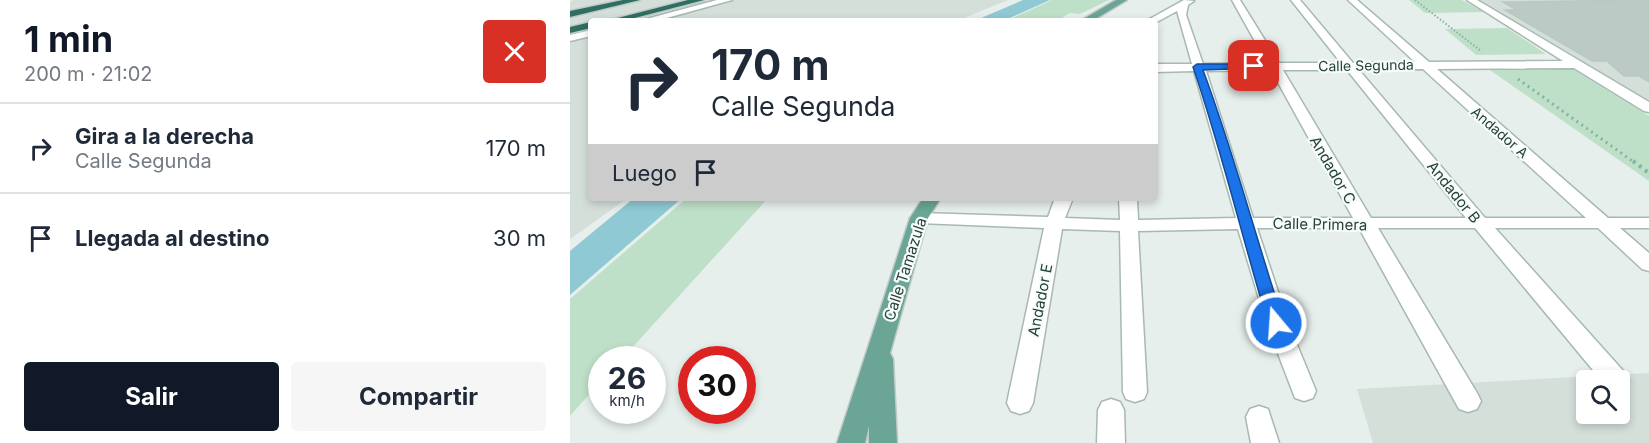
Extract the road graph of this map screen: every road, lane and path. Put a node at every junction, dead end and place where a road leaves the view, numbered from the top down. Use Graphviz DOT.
graph roads {
  1 [pos="627,0"];
  2 [pos="636,0"];
  3 [pos="700,0"];
  4 [pos="728,0"];
  5 [pos="1123,0"];
  6 [pos="1236,0"];
  7 [pos="1295,0"];
  8 [pos="1352,0"];
  9 [pos="1416,0"];
  10 [pos="1470,0"];
  11 [pos="1187,3"];
  12 [pos="614,5"];
  13 [pos="570,14"];
  14 [pos="623,18"];
  15 [pos="656,18"];
  16 [pos="1090,18"];
  17 [pos="1157,18"];
  18 [pos="588,26"];
  19 [pos="570,30"];
  20 [pos="588,34"];
  21 [pos="570,38"];
  22 [pos="1424,64"];
  23 [pos="1576,64"];
  24 [pos="1351,65"];
  25 [pos="1273,66"];
  26 [pos="1500,66"];
  27 [pos="1197,67"];
  28 [pos="1158,68"];
  29 [pos="1649,108"];
  30 [pos="1649,173"];
  31 [pos="930,201"];
  32 [pos="1063,201"];
  33 [pos="1128,201"];
  34 [pos="919,218"];
  35 [pos="1479,222"];
  36 [pos="1603,222"];
  37 [pos="1244,223"];
  38 [pos="1649,223"];
  39 [pos="1054,224"];
  40 [pos="1364,225"];
  41 [pos="1129,226"];
  42 [pos="1649,264"];
  43 [pos="881,342"];
  44 [pos="1608,370"];
  45 [pos="1304,391"];
  46 [pos="1135,392"];
  47 [pos="1468,401"];
  48 [pos="1020,403"];
  49 [pos="1111,410"];
  50 [pos="1259,417"];
  51 [pos="851,443"];
  52 [pos="883,443"];
  53 [pos="1111,443"];
  54 [pos="1264,443"];
  1 -- 12 [label="street"];
  2 -- 12 [label="highway"];
  3 -- 14 [label="highway"];
  4 -- 15 [label="street"];
  5 -- 16 [label="main road"];
  6 -- 25 [label="street, Andador C"];
  7 -- 24 [label="street, Andador B"];
  8 -- 22 [label="street, Andador A"];
  9 -- 26 [label="path"];
  10 -- 23 [label="street"];
  11 -- 17 [label="street"];
  11 -- 27 [label="street"];
  12 -- 13 [label="highway"];
  18 -- 19 [label="highway"];
  20 -- 21 [label="street"];
  22 -- 24 [label="street, Calle Segunda"];
  22 -- 26 [label="street, Calle Segunda"];
  22 -- 36 [label="street, Andador A"];
  23 -- 26 [label="street, Calle Segunda"];
  23 -- 29 [label="street"];
  24 -- 25 [label="street, Calle Segunda"];
  24 -- 35 [label="street, Andador B"];
  25 -- 27 [label="street, Calle Segunda"];
  25 -- 40 [label="street, Andador C"];
  26 -- 30 [label="path"];
  27 -- 28 [label="street, Calle Segunda"];
  27 -- 37 [label="street"];
  31 -- 34 [label="main road, Calle Tamazula"];
  32 -- 39 [label="street, Andador E"];
  33 -- 41 [label="street"];
  34 -- 39 [label="street, Calle Primera"];
  34 -- 43 [label="main road, Calle Tamazula"];
  35 -- 36 [label="street, Calle Primera"];
  35 -- 40 [label="street, Calle Primera"];
  35 -- 44 [label="street, Andador B"];
  36 -- 38 [label="street, Calle Primera"];
  36 -- 42 [label="street, Andador A"];
  37 -- 40 [label="street, Calle Primera"];
  37 -- 41 [label="street, Calle Primera"];
  37 -- 45 [label="street"];
  39 -- 41 [label="street, Calle Primera"];
  39 -- 48 [label="street, Andador E"];
  40 -- 47 [label="street, Andador C"];
  41 -- 46 [label="street"];
  43 -- 51 [label="main road, Calle Tamazula"];
  43 -- 52 [label="main road"];
  49 -- 53 [label="street"];
  50 -- 54 [label="street"];
}
